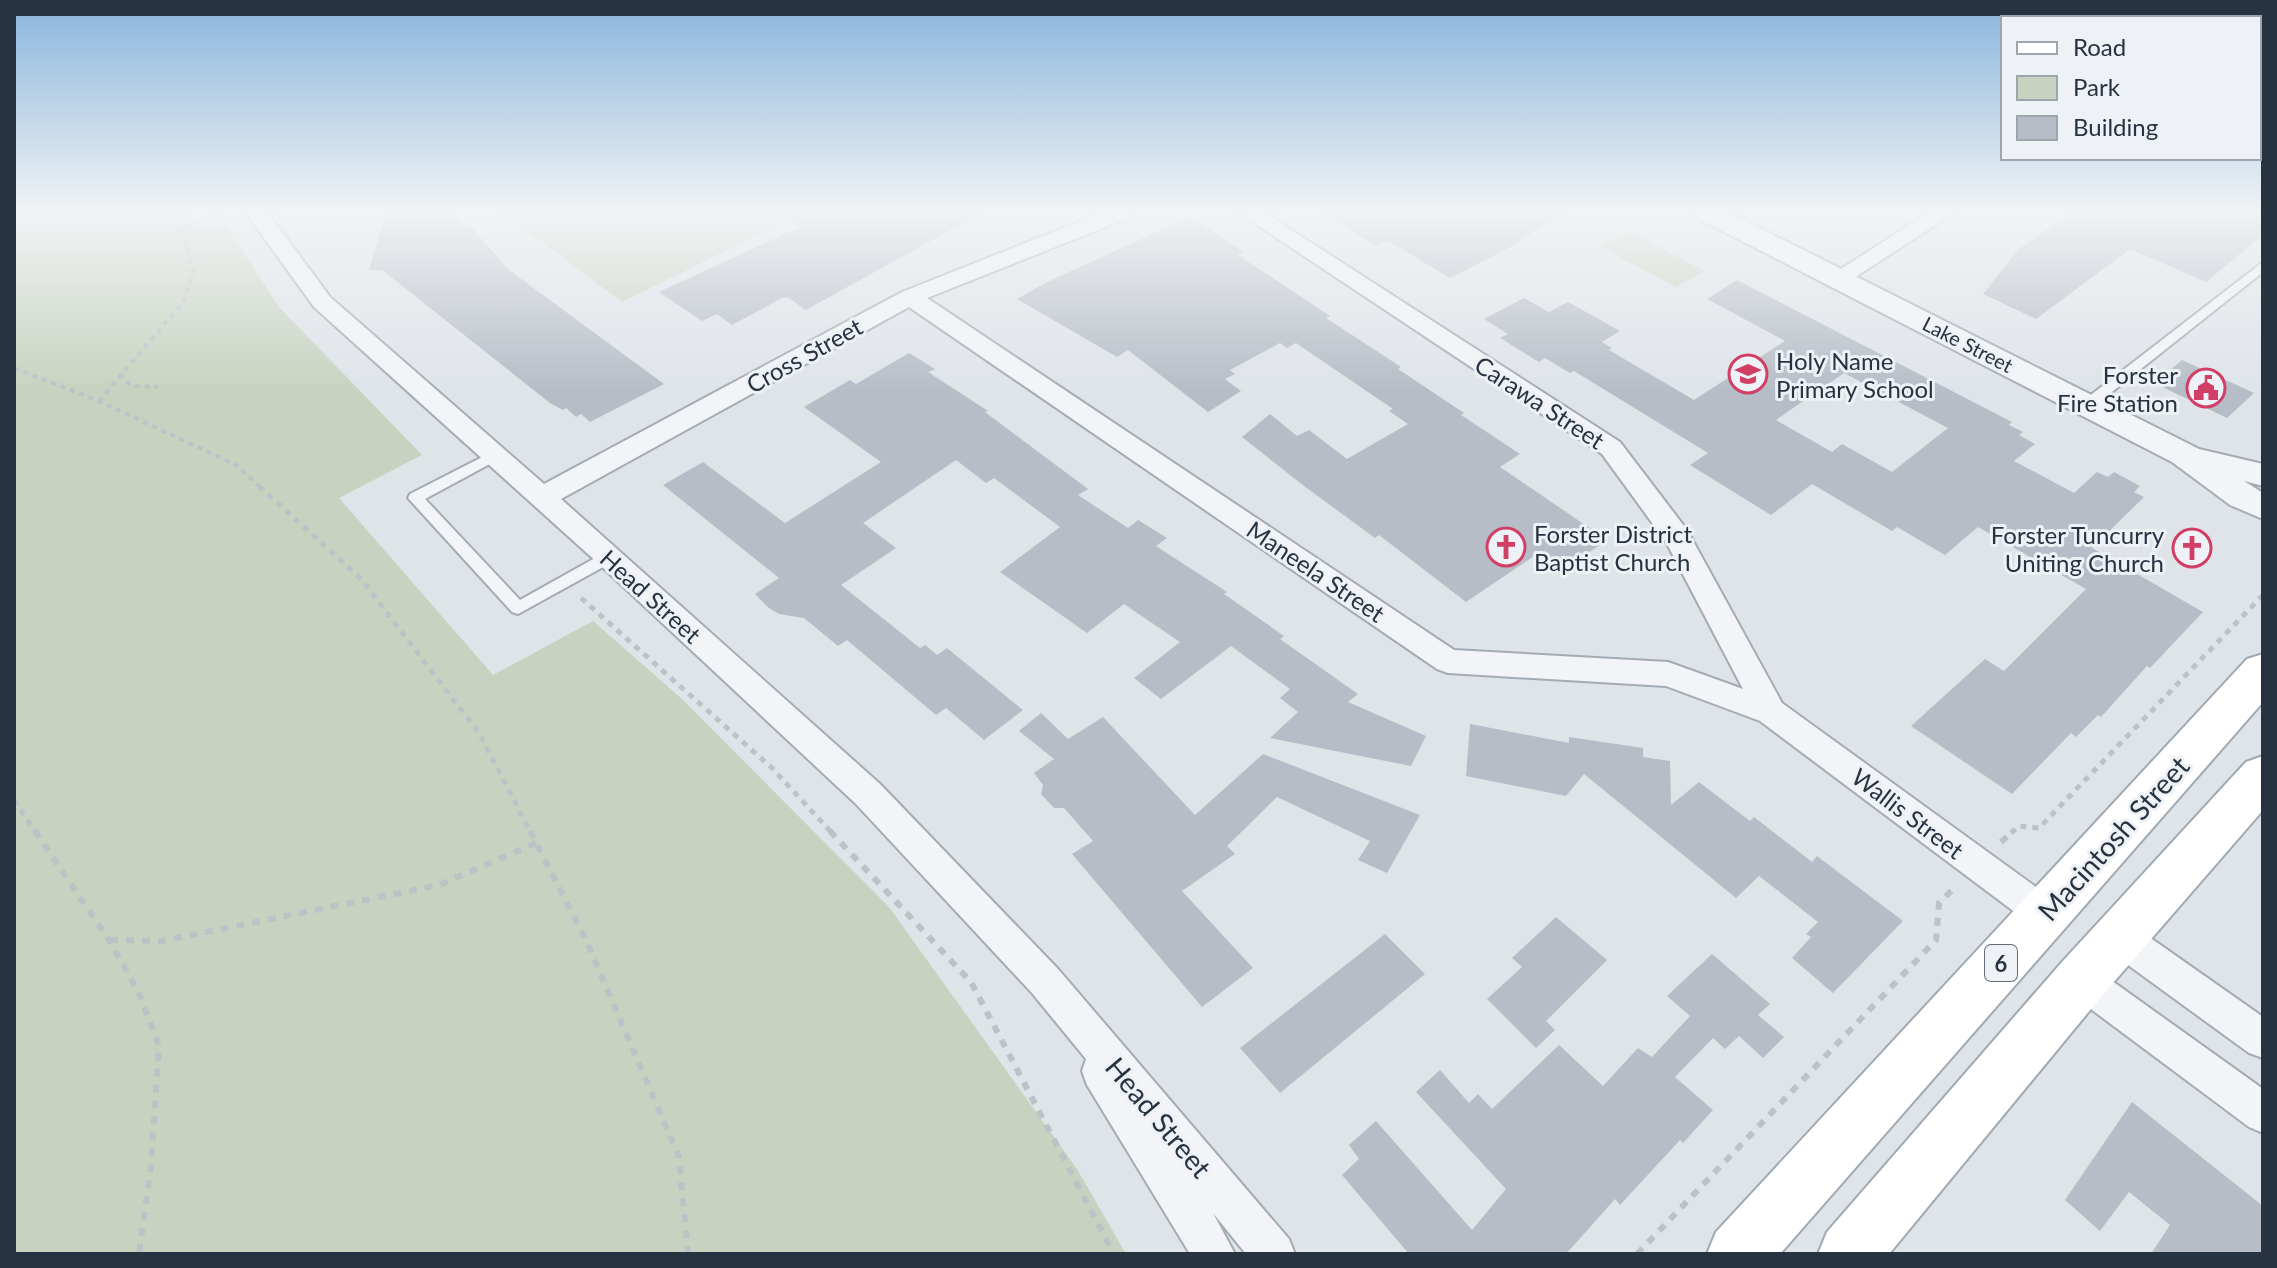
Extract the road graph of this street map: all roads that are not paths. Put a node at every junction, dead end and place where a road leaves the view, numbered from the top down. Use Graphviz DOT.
graph roads {
  1 [pos="300,272"];
  2 [pos="972,272"];
  3 [pos="1341,272"];
  4 [pos="1826,272"];
  5 [pos="1847,272"];
  6 [pos="2255,272"];
  7 [pos="1838,278"];
  8 [pos="910,297"];
  9 [pos="2088,404"];
  10 [pos="2184,454"];
  11 [pos="494,456"];
  12 [pos="2263,475"];
  13 [pos="541,498"];
  14 [pos="2263,507"];
  15 [pos="609,557"];
  16 [pos="2263,671"];
  17 [pos="1771,712"];
  18 [pos="2263,776"];
  19 [pos="2045,914"];
  20 [pos="2119,937"];
  21 [pos="2081,980"];
  22 [pos="1045,981"];
  23 [pos="2263,1040"];
  24 [pos="2263,1113"];
  25 [pos="1860,1250"];
  26 [pos="1214,1254"];
  27 [pos="1274,1254"];
  28 [pos="1738,1254"];
  1 -- 11 [label="street, Head Street"];
  2 -- 8 [label="street, Cross Street"];
  3 -- 17 [label="street, Carawa Street"];
  4 -- 7 [label="street, Lake Street"];
  5 -- 7 [label="street"];
  6 -- 9 [label="lane"];
  7 -- 9 [label="street, Lake Street"];
  8 -- 13 [label="street, Cross Street"];
  8 -- 17 [label="street, Maneela Street"];
  9 -- 10 [label="street, Lake Street"];
  10 -- 12 [label="street, Lake Street"];
  10 -- 14 [label="street, Lake Street"];
  11 -- 13 [label="street, Head Street"];
  11 -- 15 [label="lane"];
  13 -- 15 [label="street, Head Street"];
  15 -- 22 [label="street, Head Street"];
  16 -- 19 [label="main road, Macintosh Street / 6"];
  17 -- 19 [label="street, Wallis Street"];
  18 -- 20 [label="main road"];
  19 -- 28 [label="main road, Macintosh Street / 6"];
  20 -- 21 [label="main road"];
  20 -- 23 [label="street"];
  21 -- 24 [label="street"];
  21 -- 25 [label="main road"];
  22 -- 26 [label="street, Head Street"];
  22 -- 27 [label="street, Head Street"];
}
